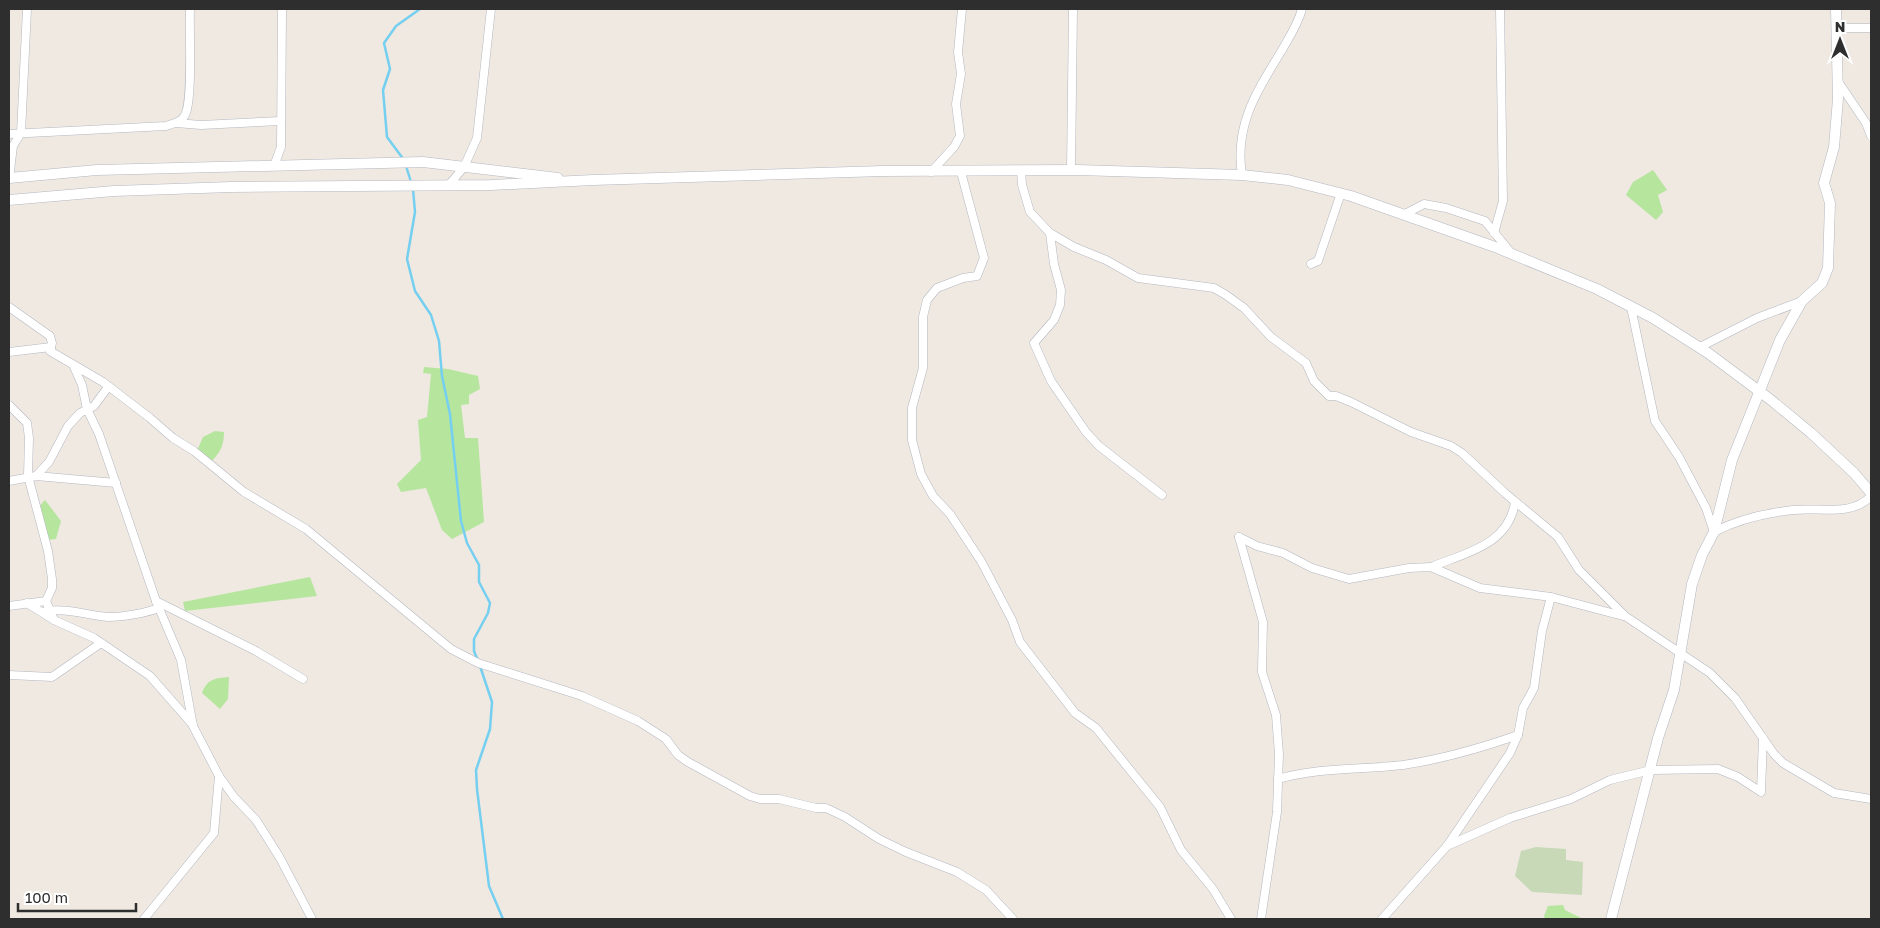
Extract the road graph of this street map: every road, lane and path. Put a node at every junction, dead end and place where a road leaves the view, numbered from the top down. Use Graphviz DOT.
graph roads {
  1 [pos="27,9"];
  2 [pos="190,9"];
  3 [pos="282,9"];
  4 [pos="491,9"];
  5 [pos="962,9"];
  6 [pos="1073,9"];
  7 [pos="1302,9"];
  8 [pos="1500,9"];
  9 [pos="1836,9"];
  10 [pos="1836,28"];
  11 [pos="1871,28"];
  12 [pos="1837,80"];
  13 [pos="281,121"];
  14 [pos="176,123"];
  15 [pos="21,133"];
  16 [pos="9,134"];
  17 [pos="1871,136"];
  18 [pos="274,166"];
  19 [pos="464,167"];
  20 [pos="1071,170"];
  21 [pos="1021,171"];
  22 [pos="931,172"];
  23 [pos="961,172"];
  24 [pos="1242,175"];
  25 [pos="9,179"];
  26 [pos="584,180"];
  27 [pos="448,186"];
  28 [pos="1342,193"];
  29 [pos="9,200"];
  30 [pos="1405,214"];
  31 [pos="1050,233"];
  32 [pos="1494,233"];
  33 [pos="1512,254"];
  34 [pos="1311,264"];
  35 [pos="1802,301"];
  36 [pos="9,307"];
  37 [pos="1631,307"];
  38 [pos="51,347"];
  39 [pos="1700,347"];
  40 [pos="9,352"];
  41 [pos="74,367"];
  42 [pos="108,387"];
  43 [pos="1759,392"];
  44 [pos="9,404"];
  45 [pos="87,409"];
  46 [pos="32,476"];
  47 [pos="9,481"];
  48 [pos="116,483"];
  49 [pos="1871,494"];
  50 [pos="1162,495"];
  51 [pos="1515,502"];
  52 [pos="1714,532"];
  53 [pos="1431,567"];
  54 [pos="1551,597"];
  55 [pos="46,601"];
  56 [pos="27,603"];
  57 [pos="158,604"];
  58 [pos="9,606"];
  59 [pos="50,611"];
  60 [pos="41,612"];
  61 [pos="1625,616"];
  62 [pos="54,620"];
  63 [pos="101,642"];
  64 [pos="1680,654"];
  65 [pos="9,675"];
  66 [pos="303,679"];
  67 [pos="194,726"];
  68 [pos="1518,735"];
  69 [pos="1763,738"];
  70 [pos="1650,770"];
  71 [pos="219,776"];
  72 [pos="1278,779"];
  73 [pos="1871,800"];
  74 [pos="1447,846"];
  75 [pos="144,919"];
  76 [pos="312,919"];
  77 [pos="1013,919"];
  78 [pos="1231,919"];
  79 [pos="1261,919"];
  80 [pos="1382,919"];
  81 [pos="1611,919"];
  1 -- 15 [label="street"];
  2 -- 14 [label="street"];
  3 -- 13 [label="street"];
  4 -- 19 [label="street"];
  5 -- 22 [label="street"];
  6 -- 20 [label="street"];
  7 -- 24 [label="street"];
  8 -- 32 [label="street"];
  9 -- 10 [label="street"];
  10 -- 11 [label="street"];
  10 -- 12 [label="street"];
  12 -- 17 [label="street"];
  12 -- 35 [label="street"];
  13 -- 14 [label="street"];
  13 -- 18 [label="street"];
  14 -- 15 [label="street"];
  15 -- 16 [label="street"];
  15 -- 25 [label="street"];
  18 -- 19 [label="street"];
  18 -- 25 [label="street"];
  19 -- 26 [label="street"];
  19 -- 27 [label="street"];
  20 -- 21 [label="street"];
  20 -- 24 [label="street"];
  21 -- 23 [label="street"];
  21 -- 31 [label="street"];
  22 -- 23 [label="street"];
  22 -- 26 [label="street"];
  23 -- 78 [label="street"];
  24 -- 28 [label="street"];
  26 -- 27 [label="street"];
  27 -- 29 [label="street"];
  28 -- 30 [label="street"];
  28 -- 34 [label="street"];
  30 -- 32 [label="street"];
  30 -- 33 [label="street"];
  31 -- 50 [label="street"];
  31 -- 51 [label="street"];
  32 -- 33 [label="street"];
  33 -- 37 [label="street"];
  35 -- 39 [label="street"];
  35 -- 43 [label="street"];
  36 -- 38 [label="street"];
  37 -- 39 [label="street"];
  37 -- 52 [label="street"];
  38 -- 40 [label="street"];
  38 -- 41 [label="street"];
  39 -- 43 [label="street"];
  41 -- 42 [label="street"];
  41 -- 45 [label="street"];
  42 -- 45 [label="street"];
  42 -- 77 [label="street"];
  43 -- 49 [label="street"];
  43 -- 52 [label="street"];
  44 -- 46 [label="street"];
  45 -- 46 [label="street"];
  45 -- 48 [label="street"];
  46 -- 47 [label="street"];
  46 -- 48 [label="street"];
  46 -- 55 [label="street"];
  48 -- 57 [label="street"];
  49 -- 52 [label="street"];
  51 -- 53 [label="street"];
  51 -- 61 [label="street"];
  52 -- 64 [label="street"];
  53 -- 54 [label="street"];
  53 -- 72 [label="street"];
  54 -- 61 [label="street"];
  54 -- 68 [label="street"];
  55 -- 56 [label="street"];
  55 -- 59 [label="street"];
  56 -- 58 [label="street"];
  56 -- 60 [label="street"];
  57 -- 59 [label="street"];
  57 -- 66 [label="street"];
  57 -- 67 [label="street"];
  59 -- 60 [label="street"];
  59 -- 62 [label="street"];
  60 -- 62 [label="street"];
  61 -- 64 [label="street"];
  62 -- 63 [label="street"];
  63 -- 65 [label="street"];
  63 -- 67 [label="street"];
  64 -- 69 [label="street"];
  64 -- 70 [label="street"];
  67 -- 71 [label="street"];
  68 -- 72 [label="street"];
  68 -- 74 [label="street"];
  69 -- 70 [label="street"];
  69 -- 73 [label="street"];
  70 -- 74 [label="street"];
  70 -- 81 [label="street"];
  71 -- 75 [label="street"];
  71 -- 76 [label="street"];
  72 -- 79 [label="street"];
  74 -- 80 [label="street"];
}
